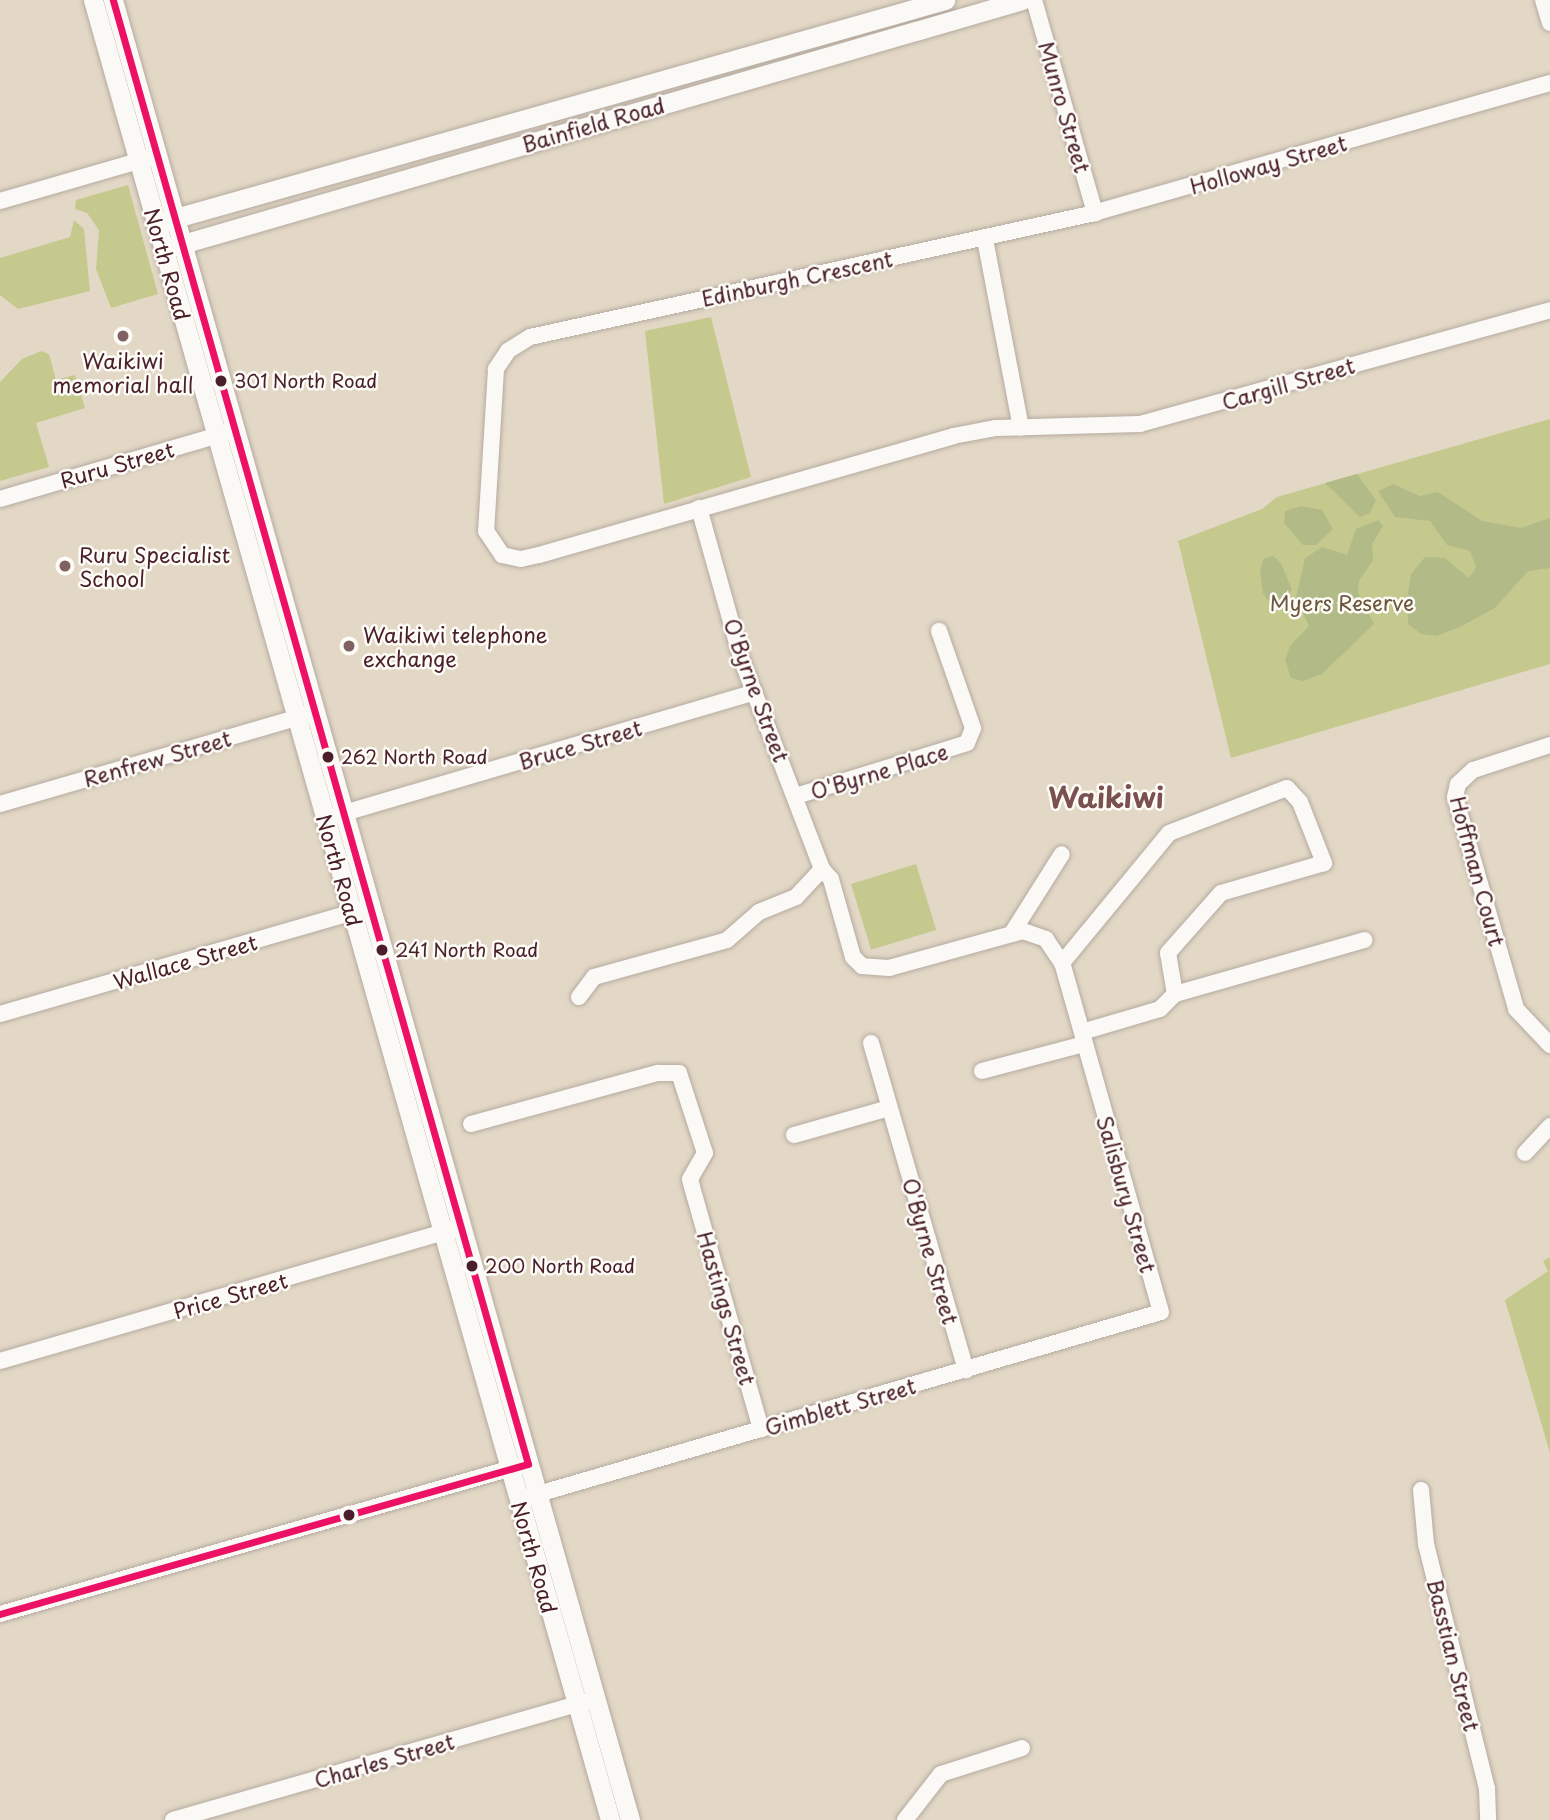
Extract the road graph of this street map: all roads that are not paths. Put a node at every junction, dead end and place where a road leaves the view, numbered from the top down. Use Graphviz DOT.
graph roads {
  1 [pos="93,0"];
  2 [pos="113,0"];
  3 [pos="945,0"];
  4 [pos="1021,0"];
  5 [pos="1034,0"];
  6 [pos="1544,0"];
  7 [pos="1550,23"];
  8 [pos="803,41"];
  9 [pos="810,61"];
  10 [pos="1550,83"];
  11 [pos="456,141"];
  12 [pos="158,156"];
  13 [pos="138,162"];
  14 [pos="462,162"];
  15 [pos="259,197"];
  16 [pos="0,201"];
  17 [pos="1095,213"];
  18 [pos="175,218"];
  19 [pos="266,221"];
  20 [pos="156,223"];
  21 [pos="985,239"];
  22 [pos="173,247"];
  23 [pos="1550,310"];
  24 [pos="1021,428"];
  25 [pos="226,433"];
  26 [pos="0,499"];
  27 [pos="699,508"];
  28 [pos="939,631"];
  29 [pos="754,692"];
  30 [pos="306,715"];
  31 [pos="1550,745"];
  32 [pos="796,796"];
  33 [pos="0,804"];
  34 [pos="334,816"];
  35 [pos="1062,854"];
  36 [pos="822,869"];
  37 [pos="361,910"];
  38 [pos="1012,933"];
  39 [pos="1364,940"];
  40 [pos="1062,963"];
  41 [pos="1175,994"];
  42 [pos="579,998"];
  43 [pos="0,1014"];
  44 [pos="1083,1038"];
  45 [pos="871,1043"];
  46 [pos="1550,1045"];
  47 [pos="982,1071"];
  48 [pos="889,1108"];
  49 [pos="471,1124"];
  50 [pos="1550,1126"];
  51 [pos="794,1135"];
  52 [pos="1525,1153"];
  53 [pos="451,1230"];
  54 [pos="1161,1312"];
  55 [pos="0,1361"];
  56 [pos="966,1370"];
  57 [pos="761,1429"];
  58 [pos="519,1466"];
  59 [pos="1421,1490"];
  60 [pos="528,1497"];
  61 [pos="0,1614"];
  62 [pos="586,1702"];
  63 [pos="1022,1748"];
  64 [pos="173,1820"];
  65 [pos="610,1820"];
  66 [pos="630,1820"];
  67 [pos="905,1820"];
  68 [pos="1488,1820"];
  1 -- 13 [label="main road, North Road"];
  2 -- 12 [label="main road, North Road"];
  3 -- 8 [label="main road, Bainfield Road"];
  4 -- 9 [label="main road, Bainfield Road"];
  5 -- 17 [label="street, Munro Street"];
  6 -- 7 [label="street"];
  8 -- 9 [label="main road"];
  8 -- 11 [label="main road, Bainfield Road"];
  9 -- 14 [label="main road, Bainfield Road"];
  10 -- 17 [label="street, Holloway Street"];
  11 -- 14 [label="main road"];
  11 -- 15 [label="main road, Bainfield Road"];
  12 -- 13 [label="street"];
  12 -- 18 [label="main road, North Road"];
  13 -- 16 [label="street"];
  13 -- 20 [label="main road, North Road"];
  14 -- 19 [label="main road, Bainfield Road"];
  15 -- 18 [label="main road, Bainfield Road"];
  15 -- 19 [label="main road"];
  17 -- 21 [label="street, Holloway Street"];
  18 -- 20 [label="main road, Bainfield Road"];
  18 -- 22 [label="main road, North Road"];
  19 -- 22 [label="main road, Bainfield Road"];
  20 -- 22 [label="main road, North Road"];
  21 -- 24 [label="street"];
  21 -- 27 [label="street, Edinburgh Crescent"];
  22 -- 25 [label="main road, North Road"];
  23 -- 24 [label="street, Cargill Street"];
  24 -- 27 [label="street, Edinburgh Crescent"];
  25 -- 26 [label="street, Ruru Street"];
  25 -- 30 [label="main road, North Road"];
  27 -- 29 [label="street, O'Byrne Street"];
  28 -- 32 [label="street, O'Byrne Place"];
  29 -- 32 [label="street, O'Byrne Street"];
  29 -- 34 [label="street, Bruce Street"];
  30 -- 33 [label="street, Renfrew Street"];
  30 -- 34 [label="main road, North Road"];
  31 -- 46 [label="street, Hoffman Court"];
  32 -- 36 [label="street, O'Byrne Street"];
  34 -- 37 [label="main road, North Road"];
  35 -- 38 [label="street"];
  36 -- 38 [label="street, O'Byrne Street"];
  36 -- 42 [label="street"];
  37 -- 43 [label="street, Wallace Street"];
  37 -- 53 [label="main road, North Road"];
  38 -- 40 [label="street"];
  39 -- 41 [label="street"];
  40 -- 41 [label="street"];
  40 -- 44 [label="street, Salisbury Street"];
  41 -- 44 [label="street"];
  44 -- 47 [label="street"];
  44 -- 54 [label="street, Salisbury Street"];
  45 -- 48 [label="street, O'Byrne Street"];
  48 -- 51 [label="street"];
  48 -- 56 [label="street, O'Byrne Street"];
  49 -- 57 [label="street, Hastings Street"];
  50 -- 52 [label="street"];
  53 -- 55 [label="street, Price Street"];
  53 -- 58 [label="main road, North Road"];
  54 -- 56 [label="street, Gimblett Street"];
  56 -- 57 [label="street, Gimblett Street"];
  57 -- 60 [label="street, Gimblett Street"];
  58 -- 60 [label="main road, North Road"];
  58 -- 61 [label="street"];
  59 -- 68 [label="street, Basstian Street"];
  60 -- 62 [label="main road, North Road"];
  62 -- 64 [label="street, Charles Street"];
  62 -- 65 [label="main road, North Road"];
  62 -- 66 [label="main road, North Road"];
  63 -- 67 [label="street"];
}
